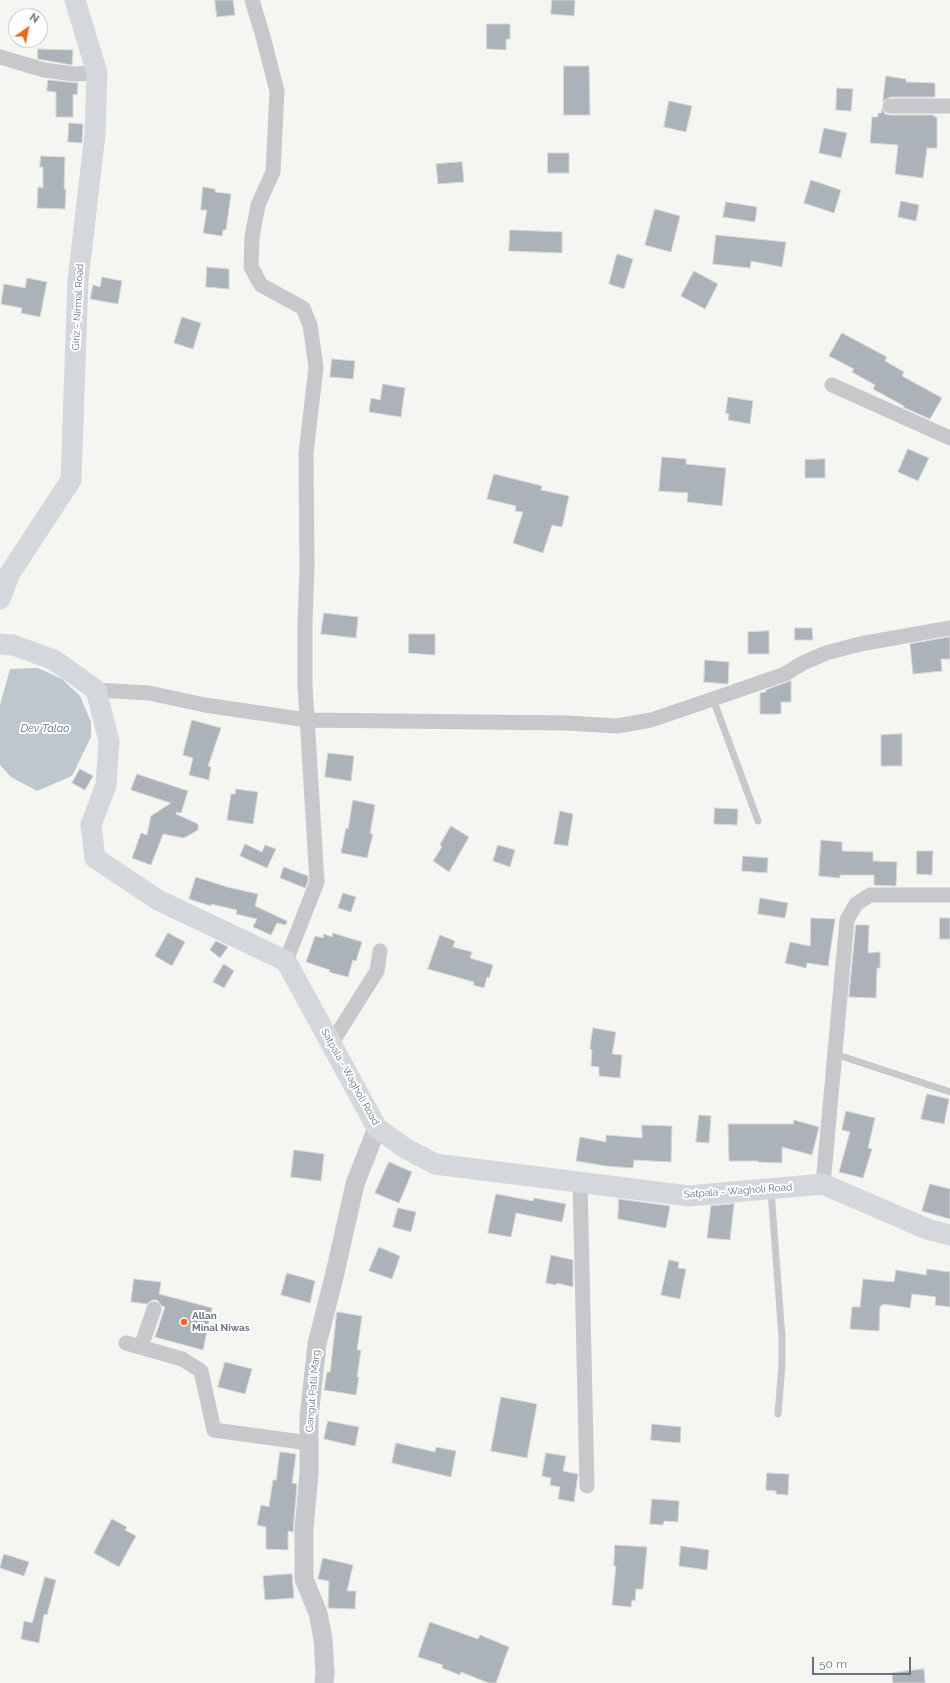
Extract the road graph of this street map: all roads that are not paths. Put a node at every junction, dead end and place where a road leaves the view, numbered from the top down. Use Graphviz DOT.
graph roads {
  1 [pos="75,0"];
  2 [pos="252,0"];
  3 [pos="0,57"];
  4 [pos="97,73"];
  5 [pos="890,106"];
  6 [pos="950,106"];
  7 [pos="832,385"];
  8 [pos="950,438"];
  9 [pos="0,599"];
  10 [pos="950,628"];
  11 [pos="0,644"];
  12 [pos="96,690"];
  13 [pos="713,699"];
  14 [pos="307,720"];
  15 [pos="758,821"];
  16 [pos="950,895"];
  17 [pos="380,951"];
  18 [pos="286,961"];
  19 [pos="331,1044"];
  20 [pos="834,1054"];
  21 [pos="950,1092"];
  22 [pos="377,1128"];
  23 [pos="580,1182"];
  24 [pos="823,1184"];
  25 [pos="771,1189"];
  26 [pos="950,1235"];
  27 [pos="154,1309"];
  28 [pos="126,1343"];
  29 [pos="141,1347"];
  30 [pos="778,1414"];
  31 [pos="310,1443"];
  32 [pos="587,1486"];
  33 [pos="324,1683"];
  1 -- 4 [label="main road, Giriz - Nirmal Road"];
  2 -- 14 [label="street"];
  3 -- 4 [label="street"];
  4 -- 9 [label="main road, Giriz - Nirmal Road"];
  5 -- 6 [label="street"];
  7 -- 8 [label="street"];
  10 -- 13 [label="street"];
  11 -- 12 [label="main road"];
  12 -- 14 [label="street"];
  12 -- 18 [label="main road"];
  13 -- 14 [label="street"];
  13 -- 15 [label="lane"];
  14 -- 18 [label="street"];
  16 -- 20 [label="street"];
  17 -- 19 [label="street"];
  18 -- 19 [label="main road, Satpala - Wagholi Road"];
  19 -- 22 [label="main road, Satpala - Wagholi Road"];
  20 -- 21 [label="lane"];
  20 -- 24 [label="street"];
  22 -- 23 [label="main road, Satpala - Wagholi Road"];
  22 -- 31 [label="street, Gangut Patil Marg"];
  23 -- 25 [label="main road, Satpala - Wagholi Road"];
  23 -- 32 [label="street"];
  24 -- 25 [label="main road, Satpala - Wagholi Road"];
  24 -- 26 [label="main road, Satpala - Wagholi Road"];
  25 -- 30 [label="lane"];
  27 -- 29 [label="street"];
  28 -- 29 [label="street"];
  29 -- 31 [label="street"];
  31 -- 33 [label="street, Gangut Patil Marg"];
}
